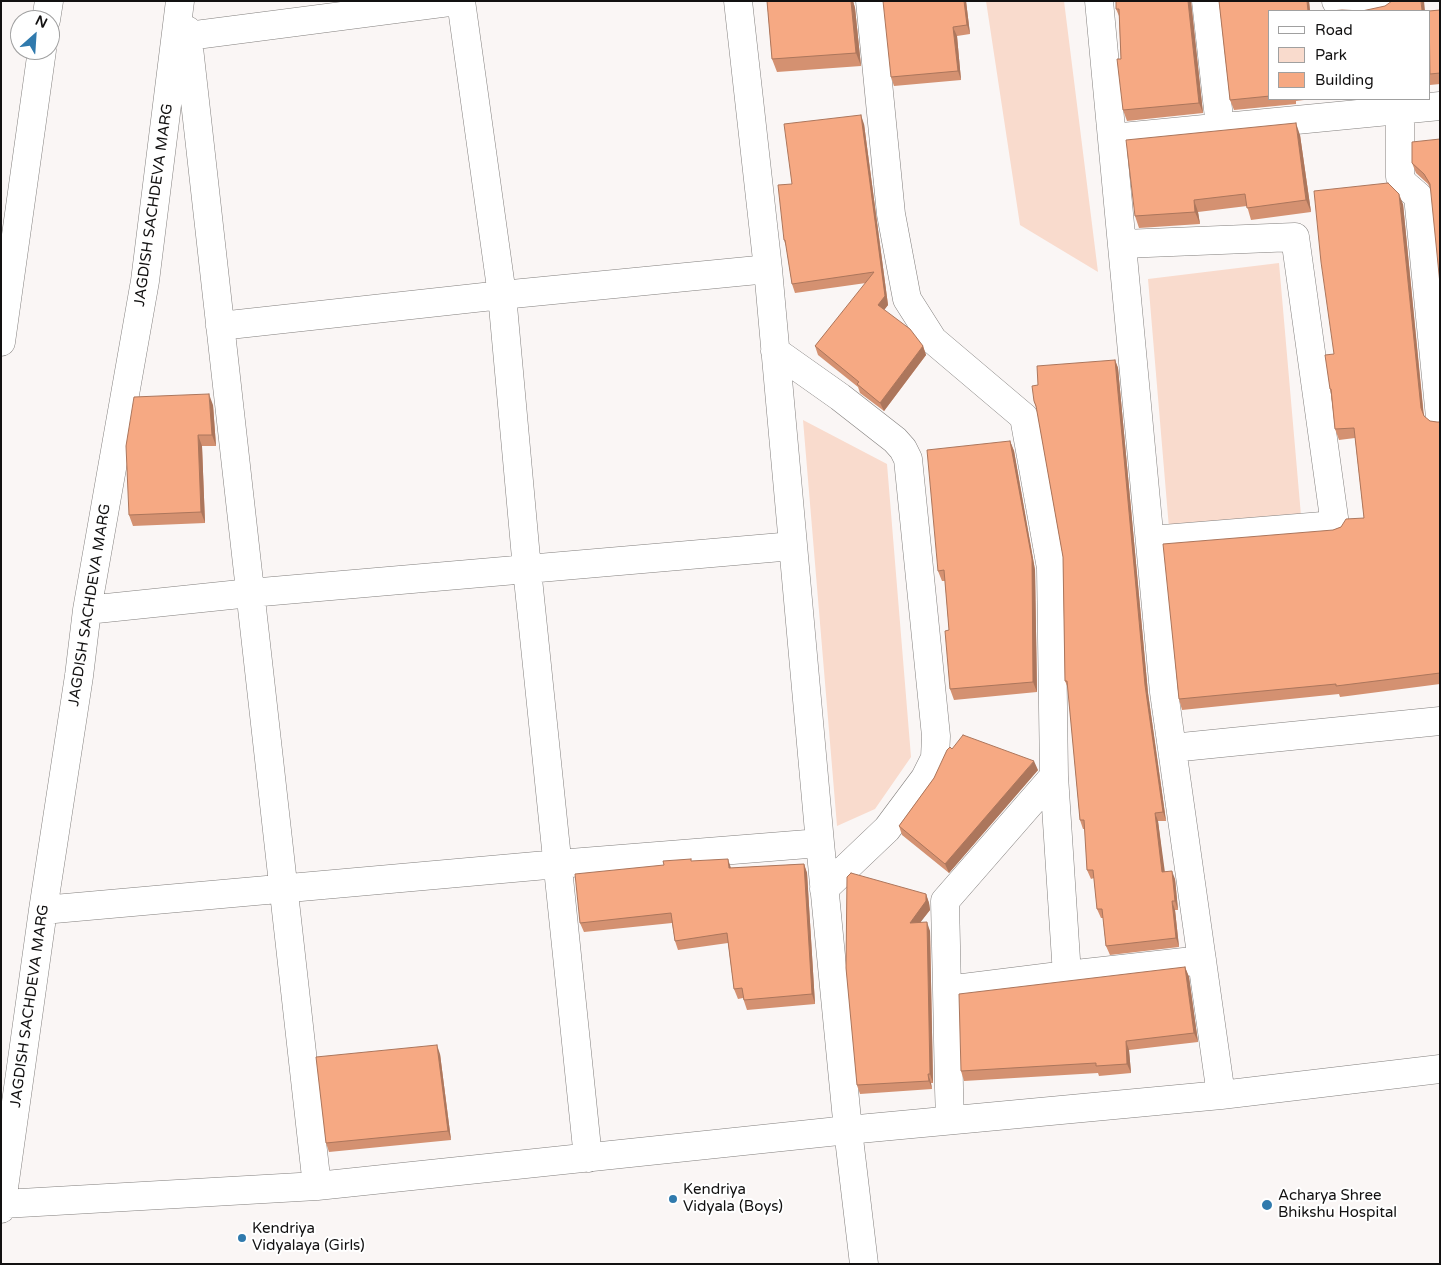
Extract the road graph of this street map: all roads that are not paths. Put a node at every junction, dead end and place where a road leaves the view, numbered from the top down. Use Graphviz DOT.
graph roads {
  1 [pos="180,1"];
  2 [pos="184,1"];
  3 [pos="457,1"];
  4 [pos="461,1"];
  5 [pos="738,1"];
  6 [pos="870,1"];
  7 [pos="1099,1"];
  8 [pos="1206,1"];
  9 [pos="1336,1"];
  10 [pos="1385,1"];
  11 [pos="188,36"];
  12 [pos="41,60"];
  13 [pos="1440,106"];
  14 [pos="1400,110"];
  15 [pos="1220,127"];
  16 [pos="1112,138"];
  17 [pos="1123,244"];
  18 [pos="768,269"];
  19 [pos="502,295"];
  20 [pos="220,326"];
  21 [pos="1,342"];
  22 [pos="775,351"];
  23 [pos="1440,417"];
  24 [pos="1151,540"];
  25 [pos="794,546"];
  26 [pos="527,569"];
  27 [pos="250,593"];
  28 [pos="87,610"];
  29 [pos="1440,721"];
  30 [pos="1172,748"];
  31 [pos="1054,776"];
  32 [pos="820,843"];
  33 [pos="558,864"];
  34 [pos="284,888"];
  35 [pos="824,889"];
  36 [pos="42,910"];
  37 [pos="1202,960"];
  38 [pos="1067,975"];
  39 [pos="947,990"];
  40 [pos="1440,1069"];
  41 [pos="1221,1095"];
  42 [pos="950,1120"];
  43 [pos="848,1130"];
  44 [pos="588,1158"];
  45 [pos="316,1186"];
  46 [pos="2,1207"];
  47 [pos="864,1264"];
  1 -- 28 [label="street, JAGDISH SACHDEVA MARG"];
  2 -- 11 [label="street"];
  3 -- 11 [label="street"];
  4 -- 19 [label="street"];
  5 -- 18 [label="street"];
  6 -- 31 [label="street"];
  7 -- 16 [label="street"];
  8 -- 15 [label="street"];
  9 -- 10 [label="street"];
  11 -- 20 [label="street"];
  12 -- 21 [label="street"];
  13 -- 14 [label="street"];
  14 -- 15 [label="street"];
  14 -- 23 [label="street"];
  15 -- 16 [label="street"];
  16 -- 17 [label="street"];
  17 -- 24 [label="street"];
  17 -- 24 [label="street"];
  18 -- 19 [label="street"];
  18 -- 22 [label="street"];
  19 -- 20 [label="street"];
  19 -- 26 [label="street"];
  20 -- 27 [label="street"];
  22 -- 25 [label="street"];
  22 -- 35 [label="street"];
  24 -- 30 [label="street"];
  25 -- 26 [label="street"];
  25 -- 32 [label="street"];
  26 -- 27 [label="street"];
  26 -- 33 [label="street"];
  27 -- 28 [label="street"];
  27 -- 34 [label="street"];
  28 -- 36 [label="street, JAGDISH SACHDEVA MARG"];
  29 -- 30 [label="street"];
  30 -- 37 [label="street"];
  31 -- 38 [label="street"];
  31 -- 39 [label="street"];
  32 -- 33 [label="street"];
  32 -- 35 [label="street"];
  33 -- 34 [label="street"];
  33 -- 44 [label="street"];
  34 -- 36 [label="street"];
  34 -- 45 [label="street"];
  35 -- 43 [label="street"];
  36 -- 46 [label="street, JAGDISH SACHDEVA MARG"];
  37 -- 38 [label="street"];
  37 -- 41 [label="street"];
  38 -- 39 [label="street"];
  39 -- 42 [label="street"];
  40 -- 41 [label="street"];
  41 -- 42 [label="street"];
  42 -- 43 [label="street"];
  43 -- 44 [label="street"];
  43 -- 47 [label="street"];
  44 -- 45 [label="street"];
  45 -- 46 [label="street"];
}
